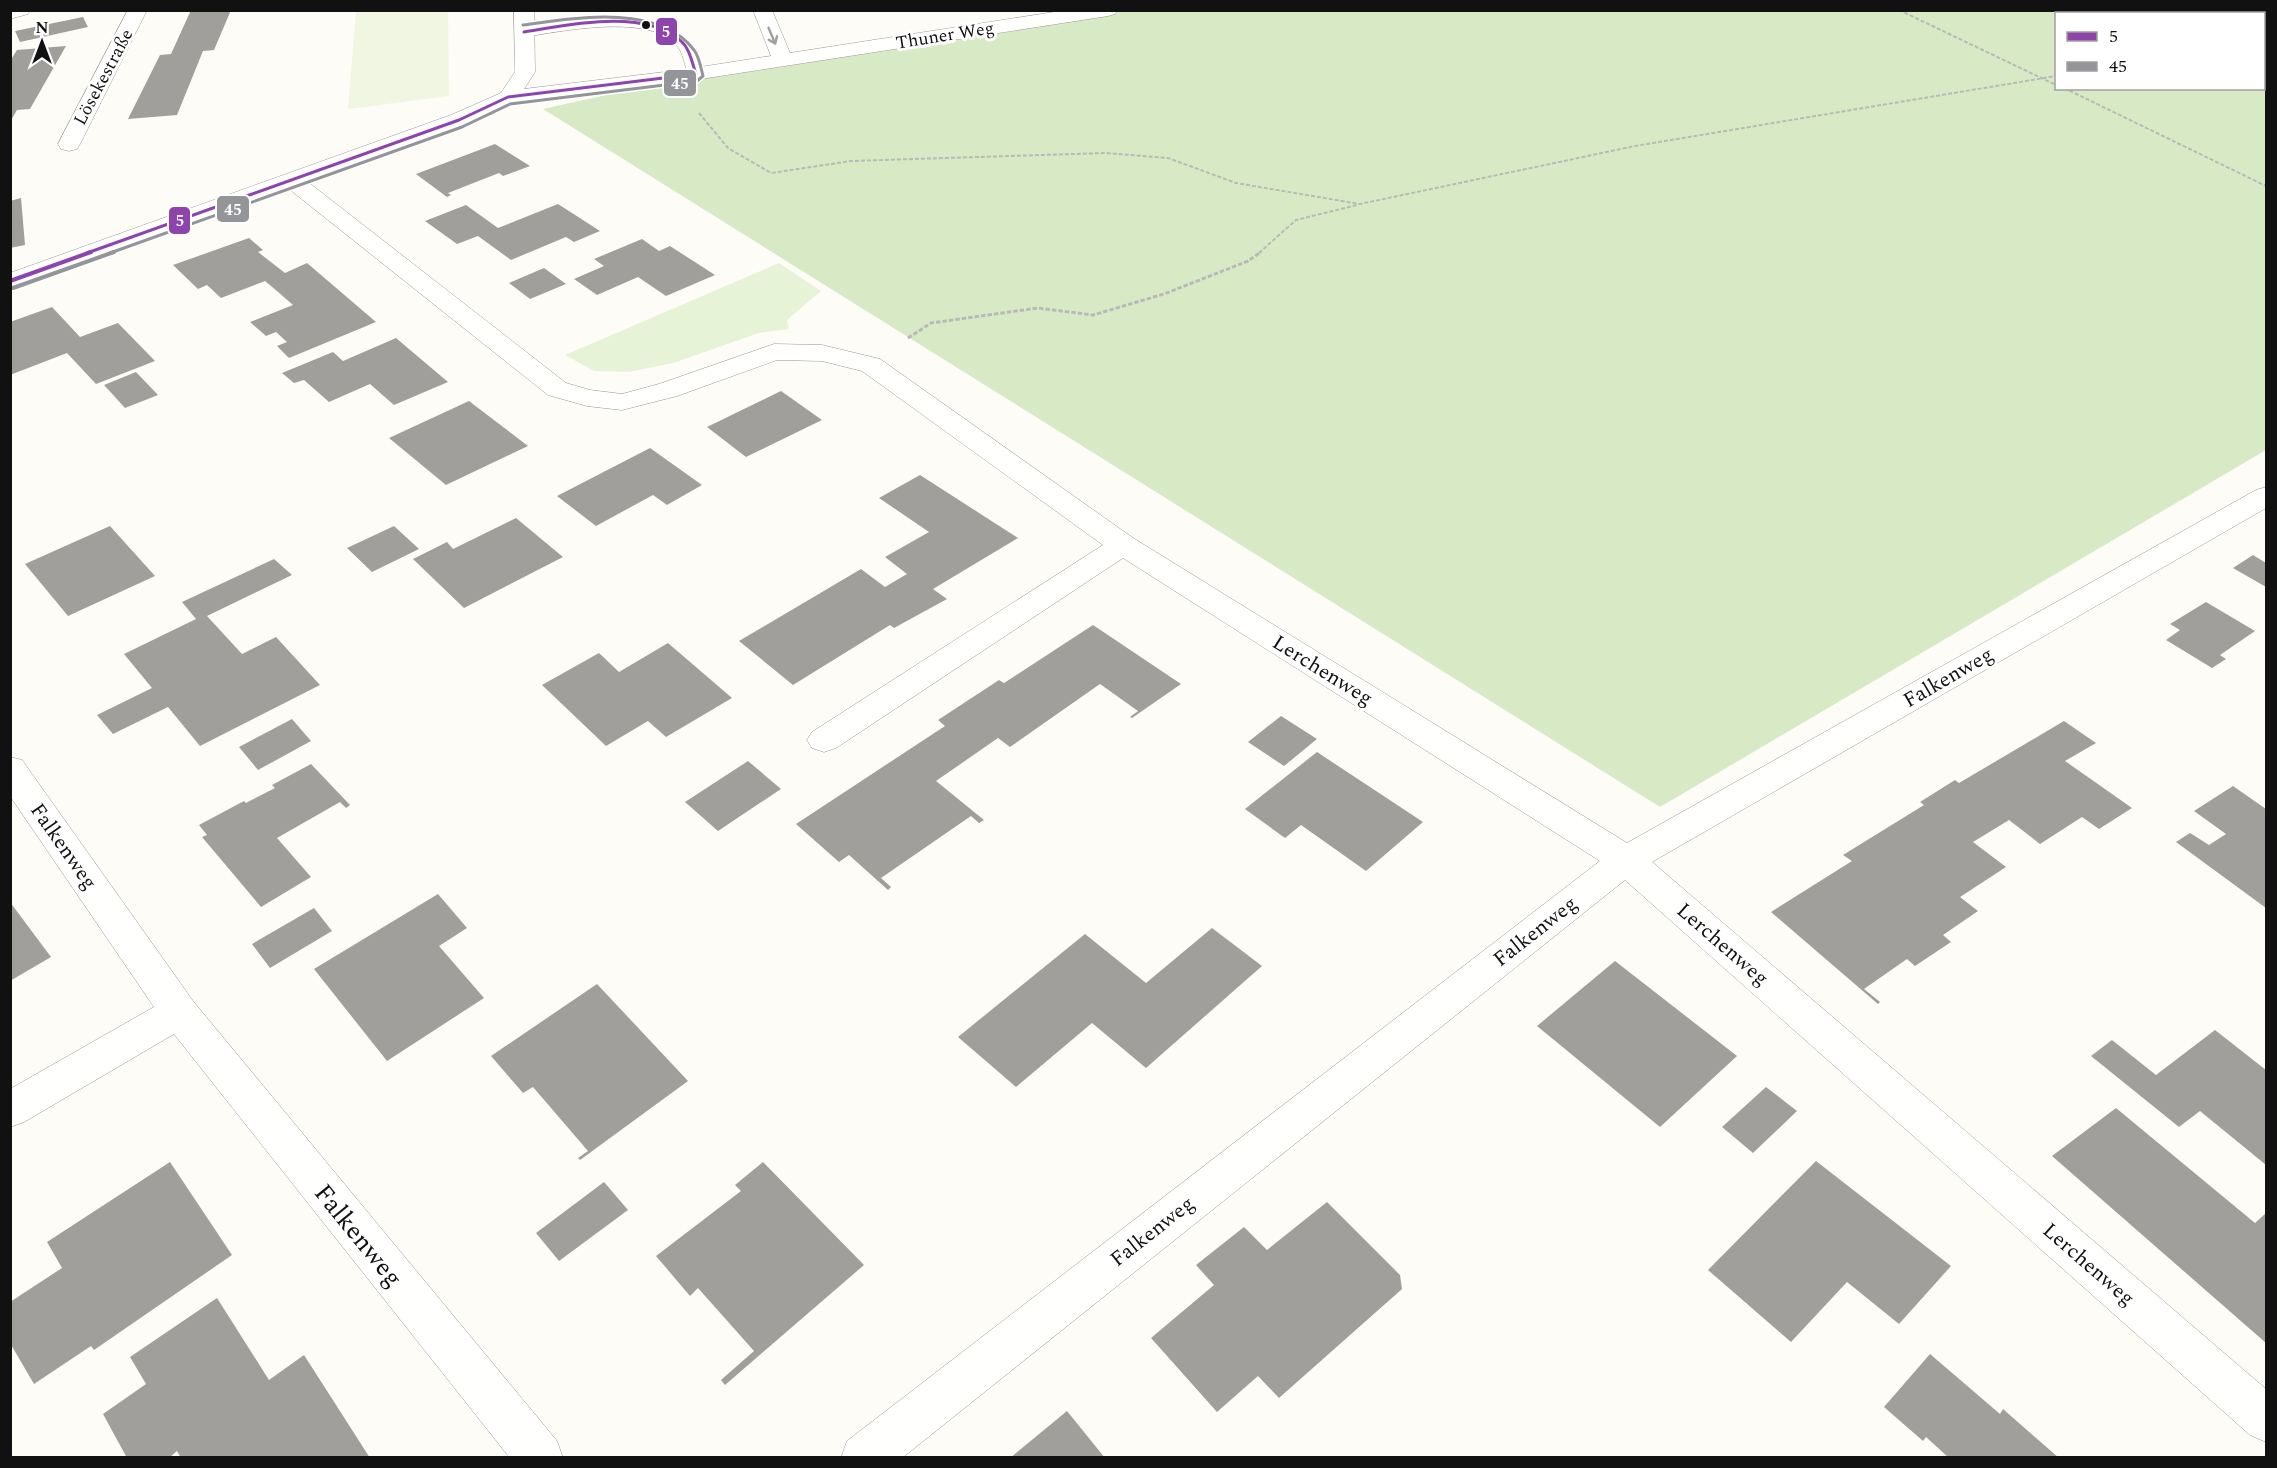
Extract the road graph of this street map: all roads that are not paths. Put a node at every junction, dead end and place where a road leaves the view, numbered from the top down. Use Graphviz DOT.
graph roads {
  1 [pos="21,10"];
  2 [pos="138,10"];
  3 [pos="524,10"];
  4 [pos="762,10"];
  5 [pos="1108,10"];
  6 [pos="10,13"];
  7 [pos="1021,17"];
  8 [pos="524,32"];
  9 [pos="783,61"];
  10 [pos="688,75"];
  11 [pos="508,98"];
  12 [pos="69,144"];
  13 [pos="292,180"];
  14 [pos="10,281"];
  15 [pos="2266,496"];
  16 [pos="1123,544"];
  17 [pos="824,740"];
  18 [pos="10,769"];
  19 [pos="1626,860"];
  20 [pos="179,1012"];
  21 [pos="10,1110"];
  22 [pos="2266,1419"];
  23 [pos="540,1458"];
  24 [pos="864,1458"];
  1 -- 6 [label="street"];
  2 -- 12 [label="street, Lösekestraße"];
  3 -- 8 [label="street"];
  4 -- 9 [label="street, one-way"];
  5 -- 7 [label="street, Thuner Weg"];
  7 -- 9 [label="street, Thuner Weg"];
  8 -- 10 [label="lane"];
  8 -- 11 [label="street"];
  9 -- 10 [label="street, Thuner Weg"];
  10 -- 11 [label="street, Thuner Weg"];
  11 -- 13 [label="street"];
  13 -- 14 [label="street"];
  13 -- 16 [label="street, Lerchenweg"];
  15 -- 19 [label="street, Falkenweg"];
  16 -- 17 [label="street"];
  16 -- 19 [label="street, Lerchenweg"];
  18 -- 20 [label="street, Falkenweg"];
  19 -- 22 [label="street, Lerchenweg"];
  19 -- 24 [label="street, Falkenweg"];
  20 -- 21 [label="street"];
  20 -- 23 [label="street, Falkenweg"];
}
